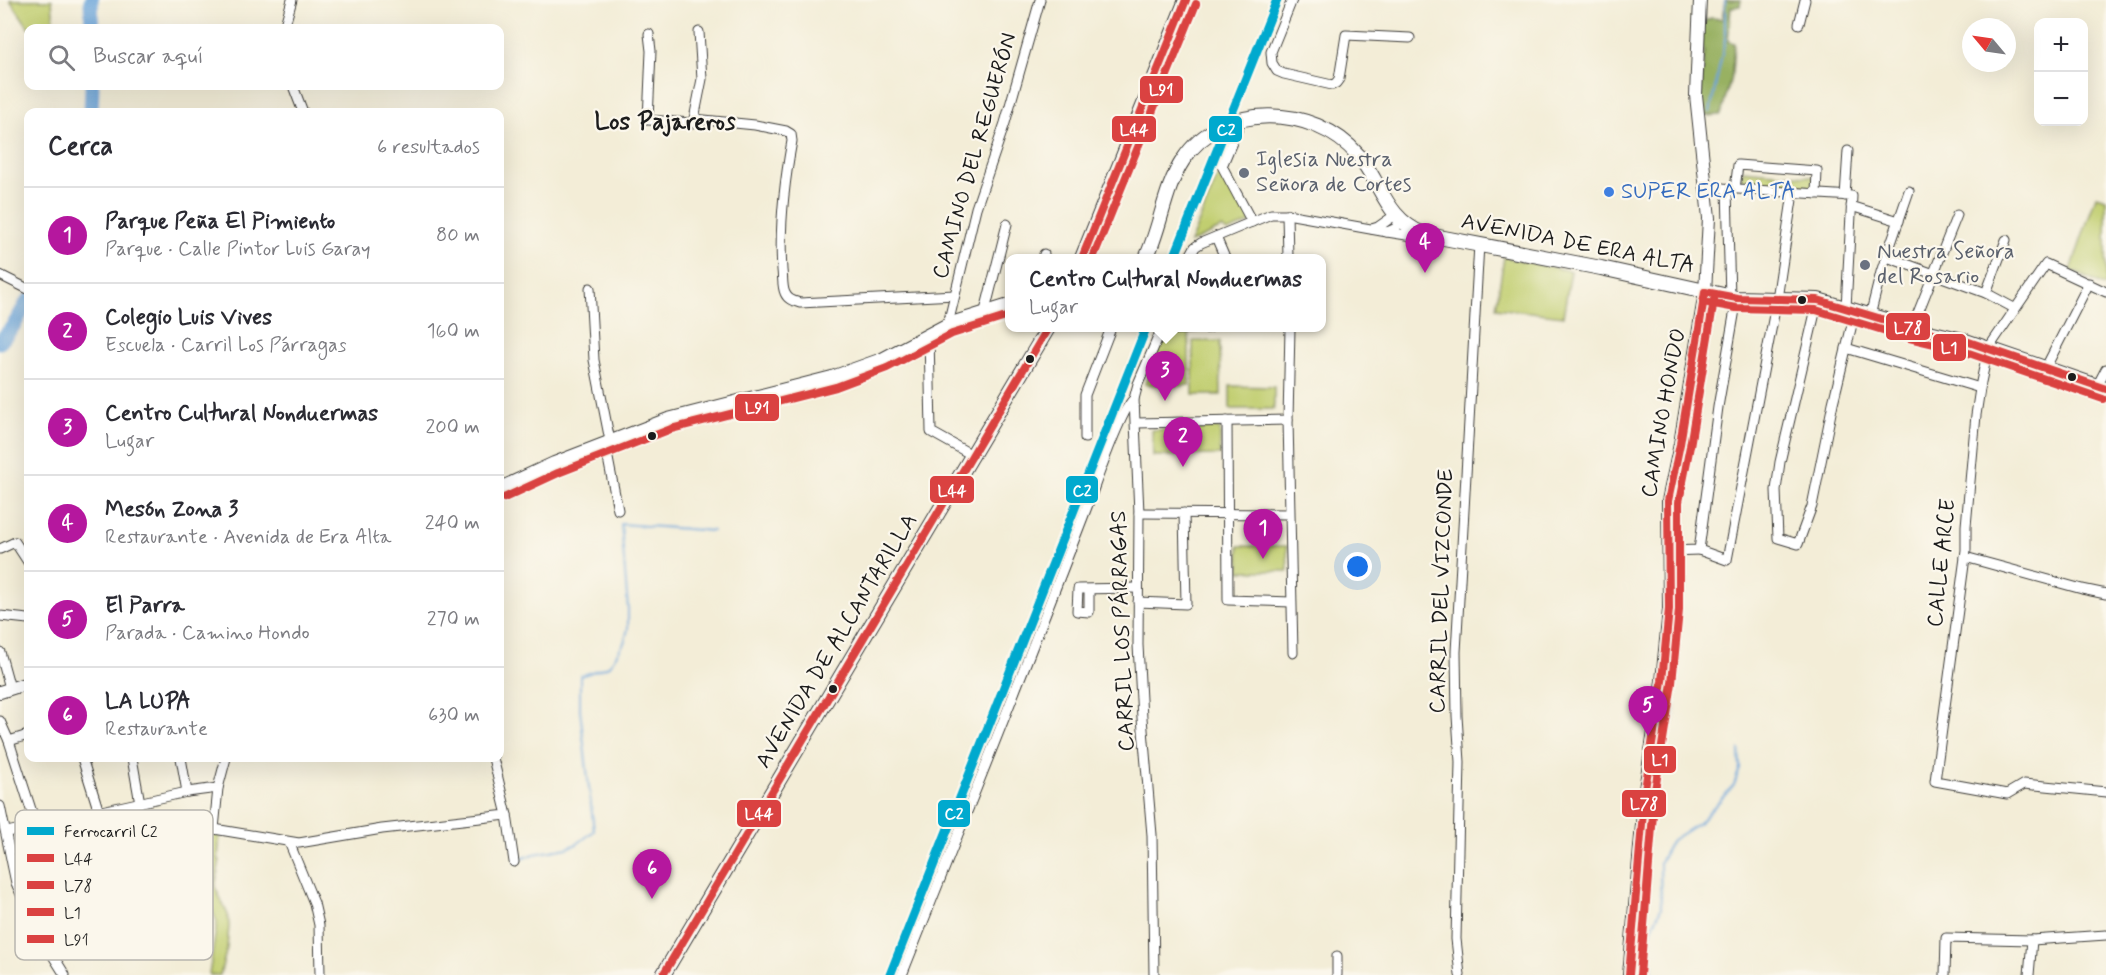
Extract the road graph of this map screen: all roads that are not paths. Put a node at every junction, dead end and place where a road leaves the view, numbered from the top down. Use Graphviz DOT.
graph roads {
  1 [pos="292,0"];
  2 [pos="1040,0"];
  3 [pos="1186,0"];
  4 [pos="1292,0"];
  5 [pos="1700,0"];
  6 [pos="1806,0"];
  7 [pos="285,24"];
  8 [pos="1799,24"];
  9 [pos="699,32"];
  10 [pos="649,34"];
  11 [pos="1410,38"];
  12 [pos="295,90"];
  13 [pos="301,108"];
  14 [pos="694,119"];
  15 [pos="1238,128"];
  16 [pos="1848,151"];
  17 [pos="1705,187"];
  18 [pos="1731,189"];
  19 [pos="1909,192"];
  20 [pos="1793,193"];
  21 [pos="1816,194"];
  22 [pos="1845,196"];
  23 [pos="1851,206"];
  24 [pos="1287,214"];
  25 [pos="1957,215"];
  26 [pos="1397,217"];
  27 [pos="1899,221"];
  28 [pos="1252,222"];
  29 [pos="1006,224"];
  30 [pos="1372,229"];
  31 [pos="1386,232"];
  32 [pos="1216,237"];
  33 [pos="1432,237"];
  34 [pos="2006,240"];
  35 [pos="1479,244"];
  36 [pos="1085,254"];
  37 [pos="1147,254"];
  38 [pos="1191,254"];
  39 [pos="1222,254"];
  40 [pos="1288,254"];
  41 [pos="1887,257"];
  42 [pos="1935,274"];
  43 [pos="0,275"];
  44 [pos="2089,283"];
  45 [pos="24,287"];
  46 [pos="590,288"];
  47 [pos="1705,292"];
  48 [pos="2106,292"];
  49 [pos="1986,293"];
  50 [pos="955,296"];
  51 [pos="1734,297"];
  52 [pos="1777,299"];
  53 [pos="1818,300"];
  54 [pos="1005,306"];
  55 [pos="2014,308"];
  56 [pos="1851,310"];
  57 [pos="985,311"];
  58 [pos="1870,316"];
  59 [pos="948,324"];
  60 [pos="1912,328"];
  61 [pos="1044,332"];
  62 [pos="1108,332"];
  63 [pos="1160,332"];
  64 [pos="1290,332"];
  65 [pos="929,334"];
  66 [pos="1846,348"];
  67 [pos="1988,349"];
  68 [pos="2045,369"];
  69 [pos="2106,369"];
  70 [pos="2101,387"];
  71 [pos="1980,388"];
  72 [pos="1134,399"];
  73 [pos="1288,420"];
  74 [pos="1227,421"];
  75 [pos="1136,423"];
  76 [pos="1085,438"];
  77 [pos="607,442"];
  78 [pos="972,455"];
  79 [pos="504,486"];
  80 [pos="618,510"];
  81 [pos="1139,513"];
  82 [pos="1184,513"];
  83 [pos="1228,513"];
  84 [pos="1289,513"];
  85 [pos="0,549"];
  86 [pos="1699,550"];
  87 [pos="1668,551"];
  88 [pos="24,556"];
  89 [pos="1965,557"];
  90 [pos="1138,588"];
  91 [pos="1089,589"];
  92 [pos="2106,594"];
  93 [pos="1138,602"];
  94 [pos="1291,602"];
  95 [pos="0,616"];
  96 [pos="24,619"];
  97 [pos="0,652"];
  98 [pos="1293,653"];
  99 [pos="24,684"];
  100 [pos="5,690"];
  101 [pos="0,721"];
  102 [pos="24,736"];
  103 [pos="9,741"];
  104 [pos="83,762"];
  105 [pos="133,762"];
  106 [pos="182,762"];
  107 [pos="224,762"];
  108 [pos="494,762"];
  109 [pos="218,788"];
  110 [pos="187,792"];
  111 [pos="2106,792"];
  112 [pos="140,803"];
  113 [pos="0,806"];
  114 [pos="31,810"];
  115 [pos="98,810"];
  116 [pos="108,810"];
  117 [pos="507,815"];
  118 [pos="15,830"];
  119 [pos="7,832"];
  120 [pos="289,842"];
  121 [pos="514,862"];
  122 [pos="15,877"];
  123 [pos="2106,935"];
  124 [pos="2032,940"];
  125 [pos="1337,956"];
  126 [pos="56,960"];
  127 [pos="65,975"];
  128 [pos="320,975"];
  129 [pos="663,975"];
  130 [pos="902,975"];
  131 [pos="1154,975"];
  132 [pos="1337,975"];
  133 [pos="1460,975"];
  134 [pos="1629,975"];
  135 [pos="1945,975"];
  136 [pos="2029,975"];
  1 -- 7 [label="street"];
  2 -- 50 [label="street, CAMINO DEL REGUERÓN"];
  3 -- 36 [label="main road"];
  4 -- 11 [label="street"];
  5 -- 17 [label="main road, CAMINO HONDO"];
  6 -- 8 [label="street"];
  9 -- 14 [label="street"];
  10 -- 14 [label="street"];
  12 -- 13 [label="street"];
  14 -- 50 [label="street"];
  15 -- 28 [label="street"];
  16 -- 22 [label="street"];
  17 -- 18 [label="street"];
  17 -- 47 [label="main road, CAMINO HONDO"];
  18 -- 20 [label="street"];
  18 -- 21 [label="street"];
  18 -- 51 [label="street"];
  19 -- 27 [label="street"];
  20 -- 21 [label="street"];
  20 -- 52 [label="street"];
  21 -- 22 [label="street"];
  22 -- 23 [label="street"];
  23 -- 27 [label="street"];
  23 -- 56 [label="street"];
  24 -- 28 [label="street"];
  24 -- 30 [label="street"];
  24 -- 40 [label="street"];
  25 -- 42 [label="street"];
  26 -- 30 [label="street"];
  26 -- 31 [label="street"];
  26 -- 33 [label="main road, AVENIDA DE ERA ALTA"];
  26 -- 37 [label="main road, AVENIDA DE ERA ALTA"];
  27 -- 41 [label="street"];
  28 -- 32 [label="street"];
  29 -- 57 [label="street"];
  30 -- 31 [label="street"];
  31 -- 33 [label="street"];
  32 -- 38 [label="street"];
  32 -- 39 [label="street"];
  33 -- 35 [label="main road, AVENIDA DE ERA ALTA"];
  34 -- 49 [label="street"];
  35 -- 47 [label="main road, AVENIDA DE ERA ALTA"];
  35 -- 133 [label="street, CARRIL DEL VIZCONDE"];
  41 -- 42 [label="street"];
  41 -- 58 [label="street"];
  42 -- 49 [label="street"];
  42 -- 60 [label="street"];
  43 -- 45 [label="street"];
  44 -- 48 [label="street"];
  44 -- 55 [label="street"];
  44 -- 68 [label="street"];
  46 -- 77 [label="street"];
  47 -- 51 [label="main road, AVENIDA DE ERA ALTA"];
  47 -- 87 [label="main road, CAMINO HONDO"];
  49 -- 55 [label="street"];
  50 -- 59 [label="street, CAMINO DEL REGUERÓN"];
  51 -- 52 [label="main road, AVENIDA DE ERA ALTA"];
  51 -- 86 [label="street"];
  52 -- 53 [label="main road, AVENIDA DE ERA ALTA"];
  52 -- 86 [label="street"];
  53 -- 56 [label="main road, AVENIDA DE ERA ALTA"];
  53 -- 66 [label="street"];
  54 -- 57 [label="main road"];
  55 -- 67 [label="street"];
  56 -- 58 [label="main road, AVENIDA DE ERA ALTA"];
  56 -- 66 [label="street"];
  57 -- 59 [label="main road"];
  58 -- 60 [label="main road, AVENIDA DE ERA ALTA"];
  59 -- 65 [label="main road"];
  60 -- 67 [label="main road, AVENIDA DE ERA ALTA"];
  61 -- 78 [label="main road, AVENIDA DE ALCANTARILLA"];
  62 -- 76 [label="street"];
  63 -- 72 [label="street, CARRIL LOS PÁRRAGAS"];
  64 -- 73 [label="street"];
  65 -- 77 [label="main road"];
  65 -- 78 [label="street"];
  66 -- 71 [label="street"];
  67 -- 68 [label="main road, AVENIDA DE ERA ALTA"];
  67 -- 71 [label="street, CALLE ARCE"];
  68 -- 70 [label="main road, AVENIDA DE ERA ALTA"];
  69 -- 70 [label="street"];
  71 -- 89 [label="street, CALLE ARCE"];
  72 -- 75 [label="street, CARRIL LOS PÁRRAGAS"];
  72 -- 130 [label="street"];
  73 -- 74 [label="street"];
  73 -- 84 [label="street"];
  74 -- 75 [label="street"];
  74 -- 83 [label="street"];
  75 -- 81 [label="street, CARRIL LOS PÁRRAGAS"];
  77 -- 79 [label="main road"];
  77 -- 80 [label="street"];
  78 -- 129 [label="main road, AVENIDA DE ALCANTARILLA"];
  81 -- 82 [label="street"];
  81 -- 90 [label="street, CARRIL LOS PÁRRAGAS"];
  82 -- 83 [label="street"];
  82 -- 93 [label="street"];
  83 -- 84 [label="street"];
  83 -- 94 [label="street"];
  84 -- 94 [label="street"];
  85 -- 88 [label="street"];
  86 -- 87 [label="street"];
  87 -- 134 [label="main road, CAMINO HONDO"];
  89 -- 92 [label="street"];
  89 -- 111 [label="street, CALLE ARCE"];
  90 -- 91 [label="street"];
  90 -- 93 [label="street, CARRIL LOS PÁRRAGAS"];
  93 -- 131 [label="street, CARRIL LOS PÁRRAGAS"];
  94 -- 98 [label="street"];
  95 -- 96 [label="street"];
  97 -- 100 [label="street"];
  99 -- 100 [label="main road"];
  101 -- 103 [label="street"];
  102 -- 103 [label="street"];
  103 -- 114 [label="street"];
  104 -- 115 [label="street"];
  105 -- 112 [label="street"];
  106 -- 110 [label="street"];
  107 -- 109 [label="street"];
  108 -- 117 [label="street"];
  109 -- 110 [label="street"];
  109 -- 120 [label="street"];
  110 -- 112 [label="street"];
  112 -- 116 [label="street"];
  113 -- 119 [label="street"];
  117 -- 120 [label="street"];
  117 -- 121 [label="street"];
  118 -- 119 [label="street"];
  119 -- 122 [label="street"];
  120 -- 128 [label="street"];
  123 -- 124 [label="street"];
  124 -- 135 [label="street"];
  124 -- 136 [label="street"];
  125 -- 132 [label="street"];
  126 -- 127 [label="street"];
}
